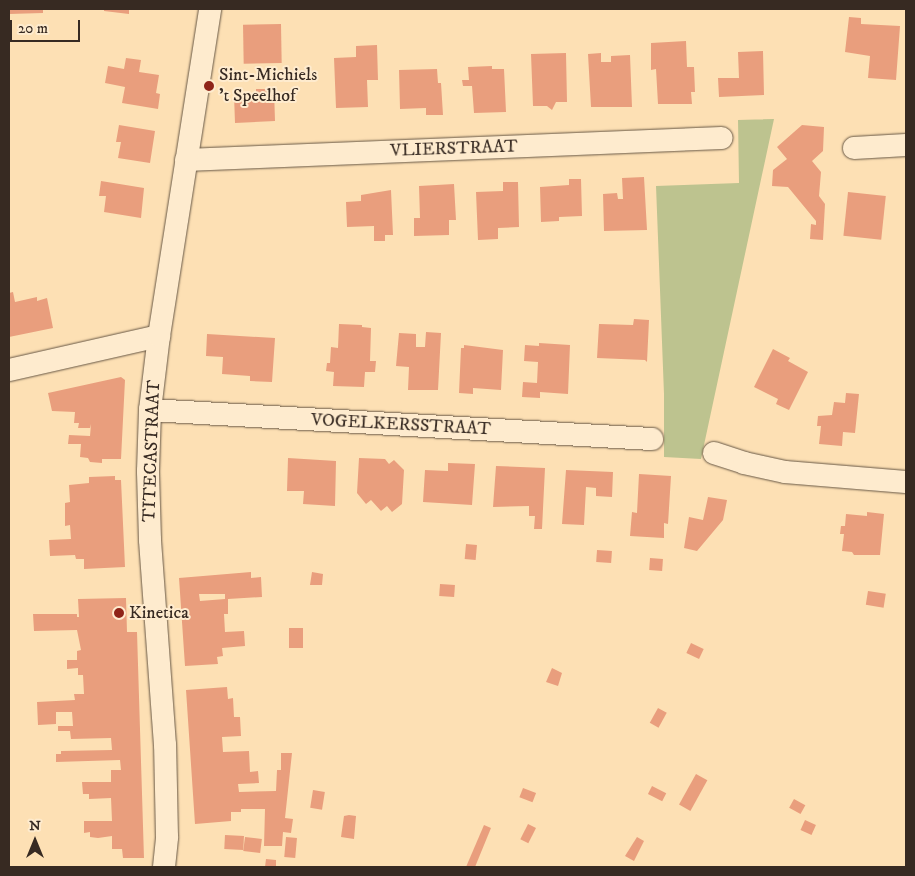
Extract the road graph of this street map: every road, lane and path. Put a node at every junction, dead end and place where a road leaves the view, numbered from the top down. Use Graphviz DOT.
graph roads {
  1 [pos="210,9"];
  2 [pos="722,138"];
  3 [pos="906,144"];
  4 [pos="854,148"];
  5 [pos="186,160"];
  6 [pos="159,336"];
  7 [pos="9,370"];
  8 [pos="150,410"];
  9 [pos="652,439"];
  10 [pos="714,453"];
  11 [pos="906,482"];
  12 [pos="164,867"];
  1 -- 5 [label="street, TITECASTRAAT"];
  2 -- 5 [label="street, VLIERSTRAAT"];
  3 -- 4 [label="street"];
  5 -- 6 [label="street, TITECASTRAAT"];
  6 -- 7 [label="street"];
  6 -- 8 [label="street, TITECASTRAAT"];
  8 -- 9 [label="street, VOGELKERSSTRAAT"];
  8 -- 12 [label="street, TITECASTRAAT"];
  10 -- 11 [label="street"];
}
